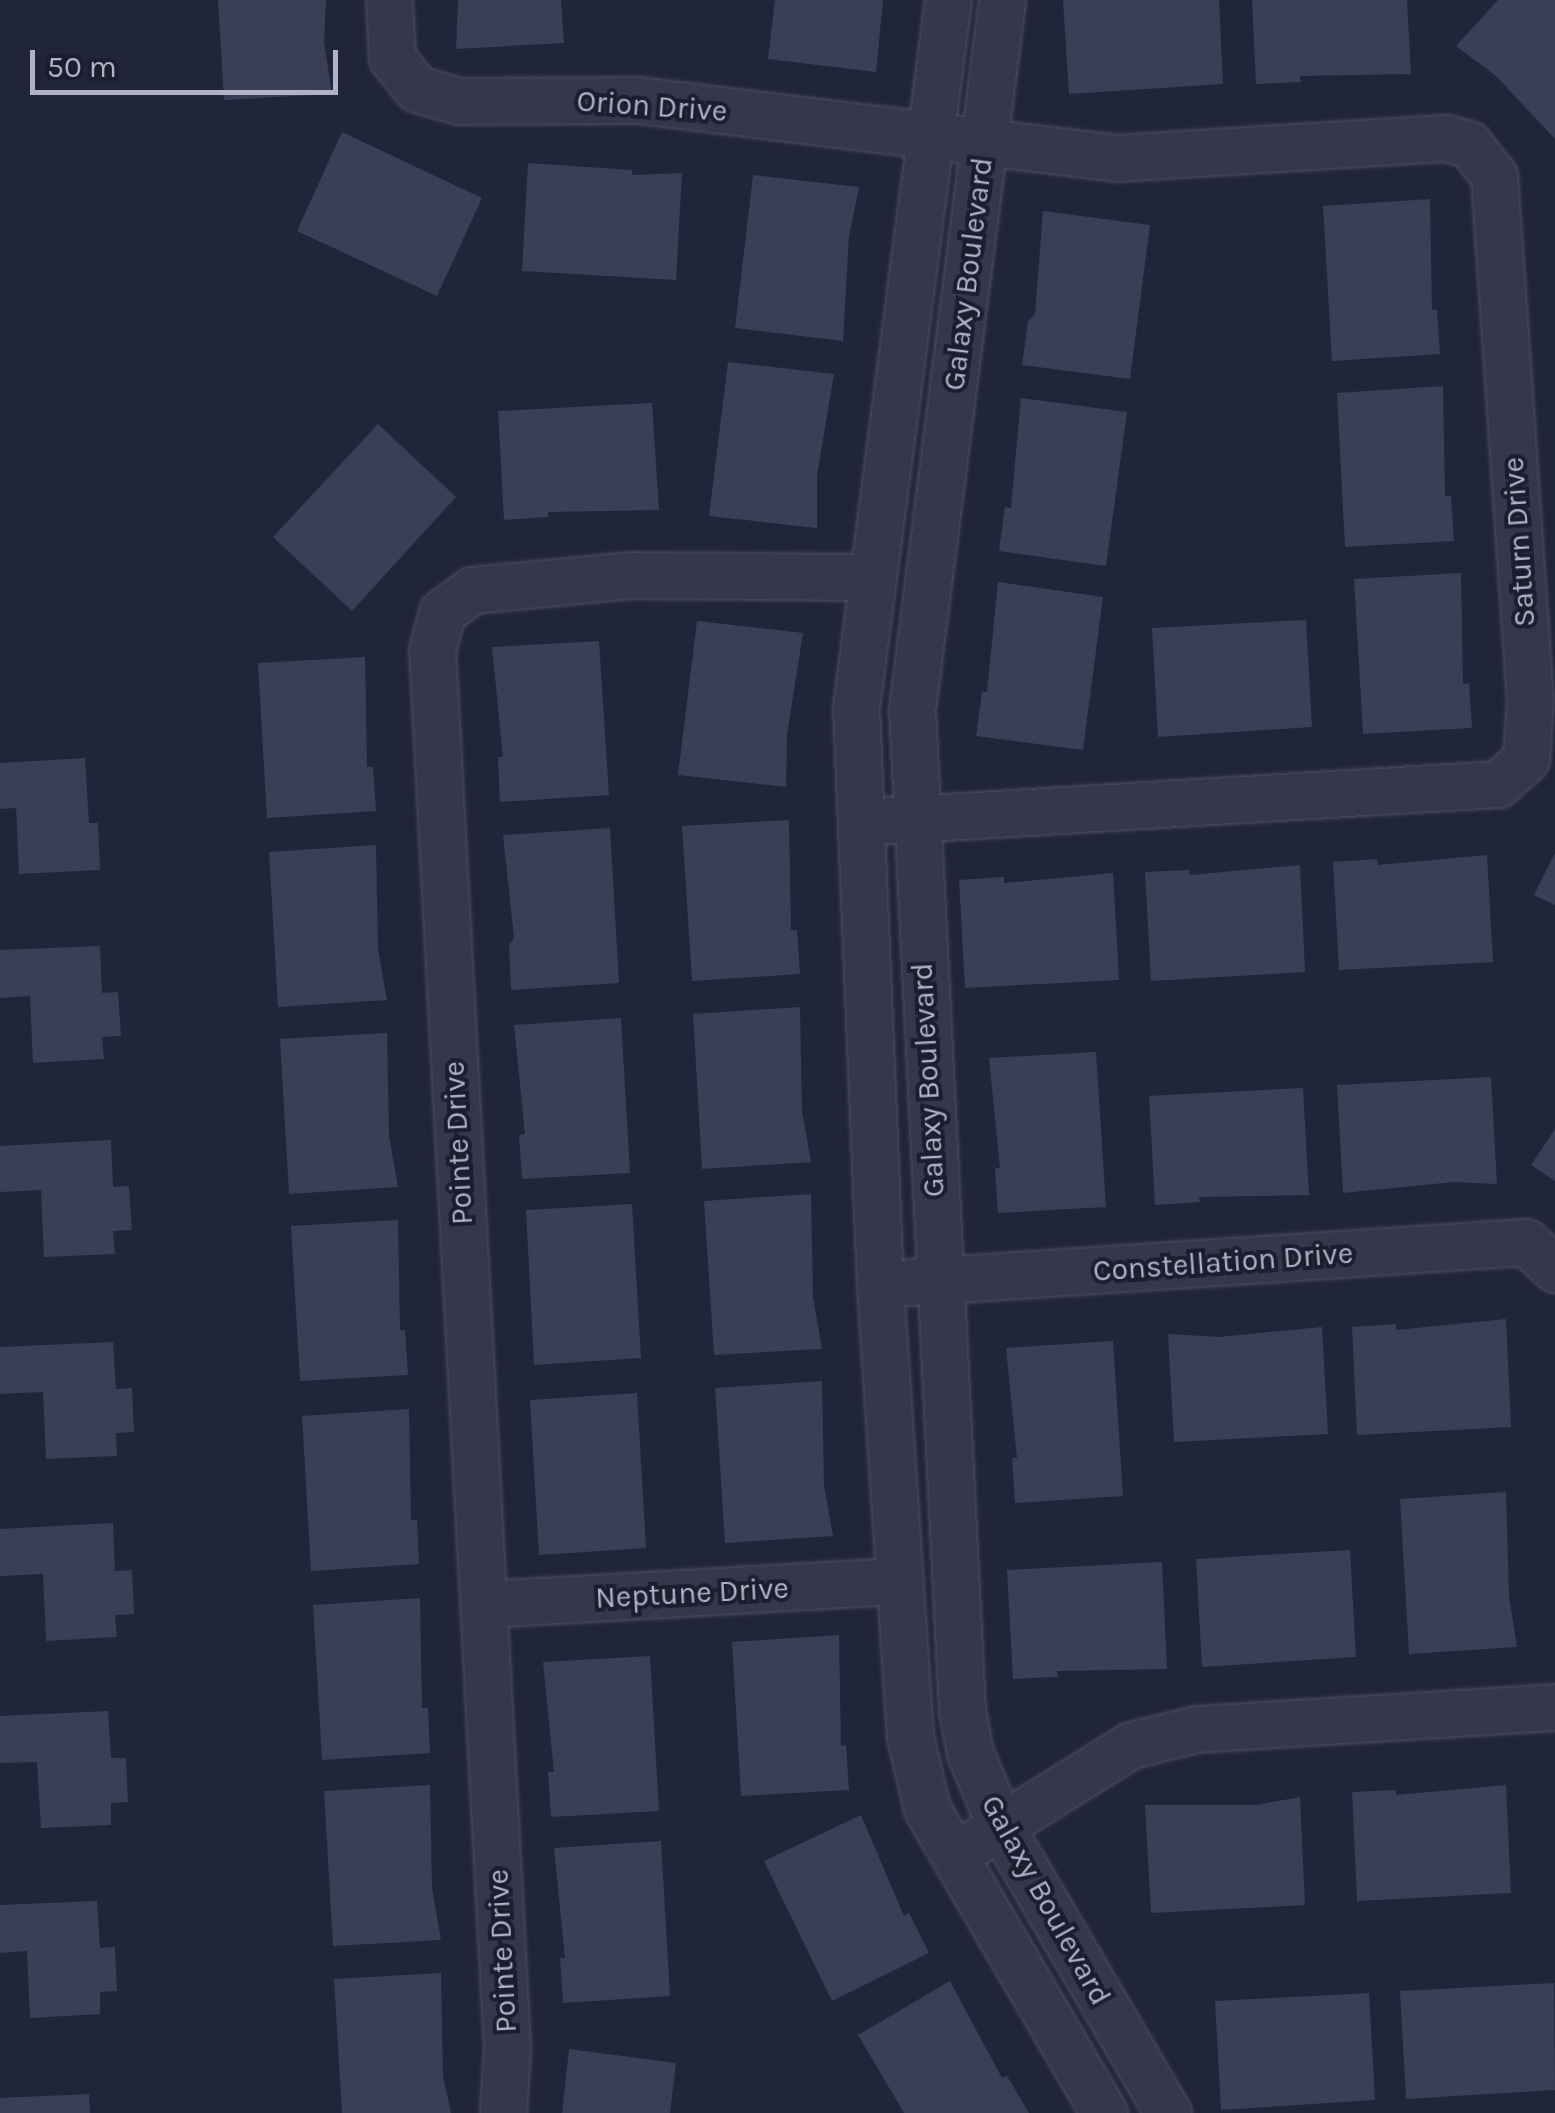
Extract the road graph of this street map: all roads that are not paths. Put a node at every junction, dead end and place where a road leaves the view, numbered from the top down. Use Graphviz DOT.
graph roads {
  1 [pos="389,0"];
  2 [pos="948,0"];
  3 [pos="1002,0"];
  4 [pos="932,136"];
  5 [pos="984,145"];
  6 [pos="873,577"];
  7 [pos="916,820"];
  8 [pos="860,822"];
  9 [pos="1555,1270"];
  10 [pos="938,1280"];
  11 [pos="880,1284"];
  12 [pos="900,1582"];
  13 [pos="484,1604"];
  14 [pos="1555,1706"];
  15 [pos="1001,1827"];
  16 [pos="952,1856"];
  17 [pos="503,2113"];
  18 [pos="1104,2113"];
  19 [pos="1168,2113"];
  1 -- 4 [label="street, Orion Drive"];
  2 -- 4 [label="street, Galaxy Boulevard"];
  3 -- 5 [label="street, Galaxy Boulevard"];
  4 -- 5 [label="street, Orion Drive"];
  4 -- 6 [label="street, Galaxy Boulevard"];
  5 -- 7 [label="street, Galaxy Boulevard"];
  5 -- 7 [label="street, Saturn Drive"];
  6 -- 8 [label="street, Galaxy Boulevard"];
  6 -- 13 [label="street, Pointe Drive"];
  7 -- 8 [label="street, Saturn Drive"];
  7 -- 10 [label="street, Galaxy Boulevard"];
  8 -- 11 [label="street, Galaxy Boulevard"];
  9 -- 10 [label="street, Constellation Drive"];
  10 -- 11 [label="street, Constellation Drive"];
  10 -- 15 [label="street, Galaxy Boulevard"];
  11 -- 12 [label="street, Galaxy Boulevard"];
  12 -- 13 [label="street, Neptune Drive"];
  12 -- 16 [label="street, Galaxy Boulevard"];
  13 -- 17 [label="street, Pointe Drive"];
  14 -- 15 [label="street"];
  15 -- 16 [label="street"];
  15 -- 19 [label="street, Galaxy Boulevard"];
  16 -- 18 [label="street, Galaxy Boulevard"];
}
